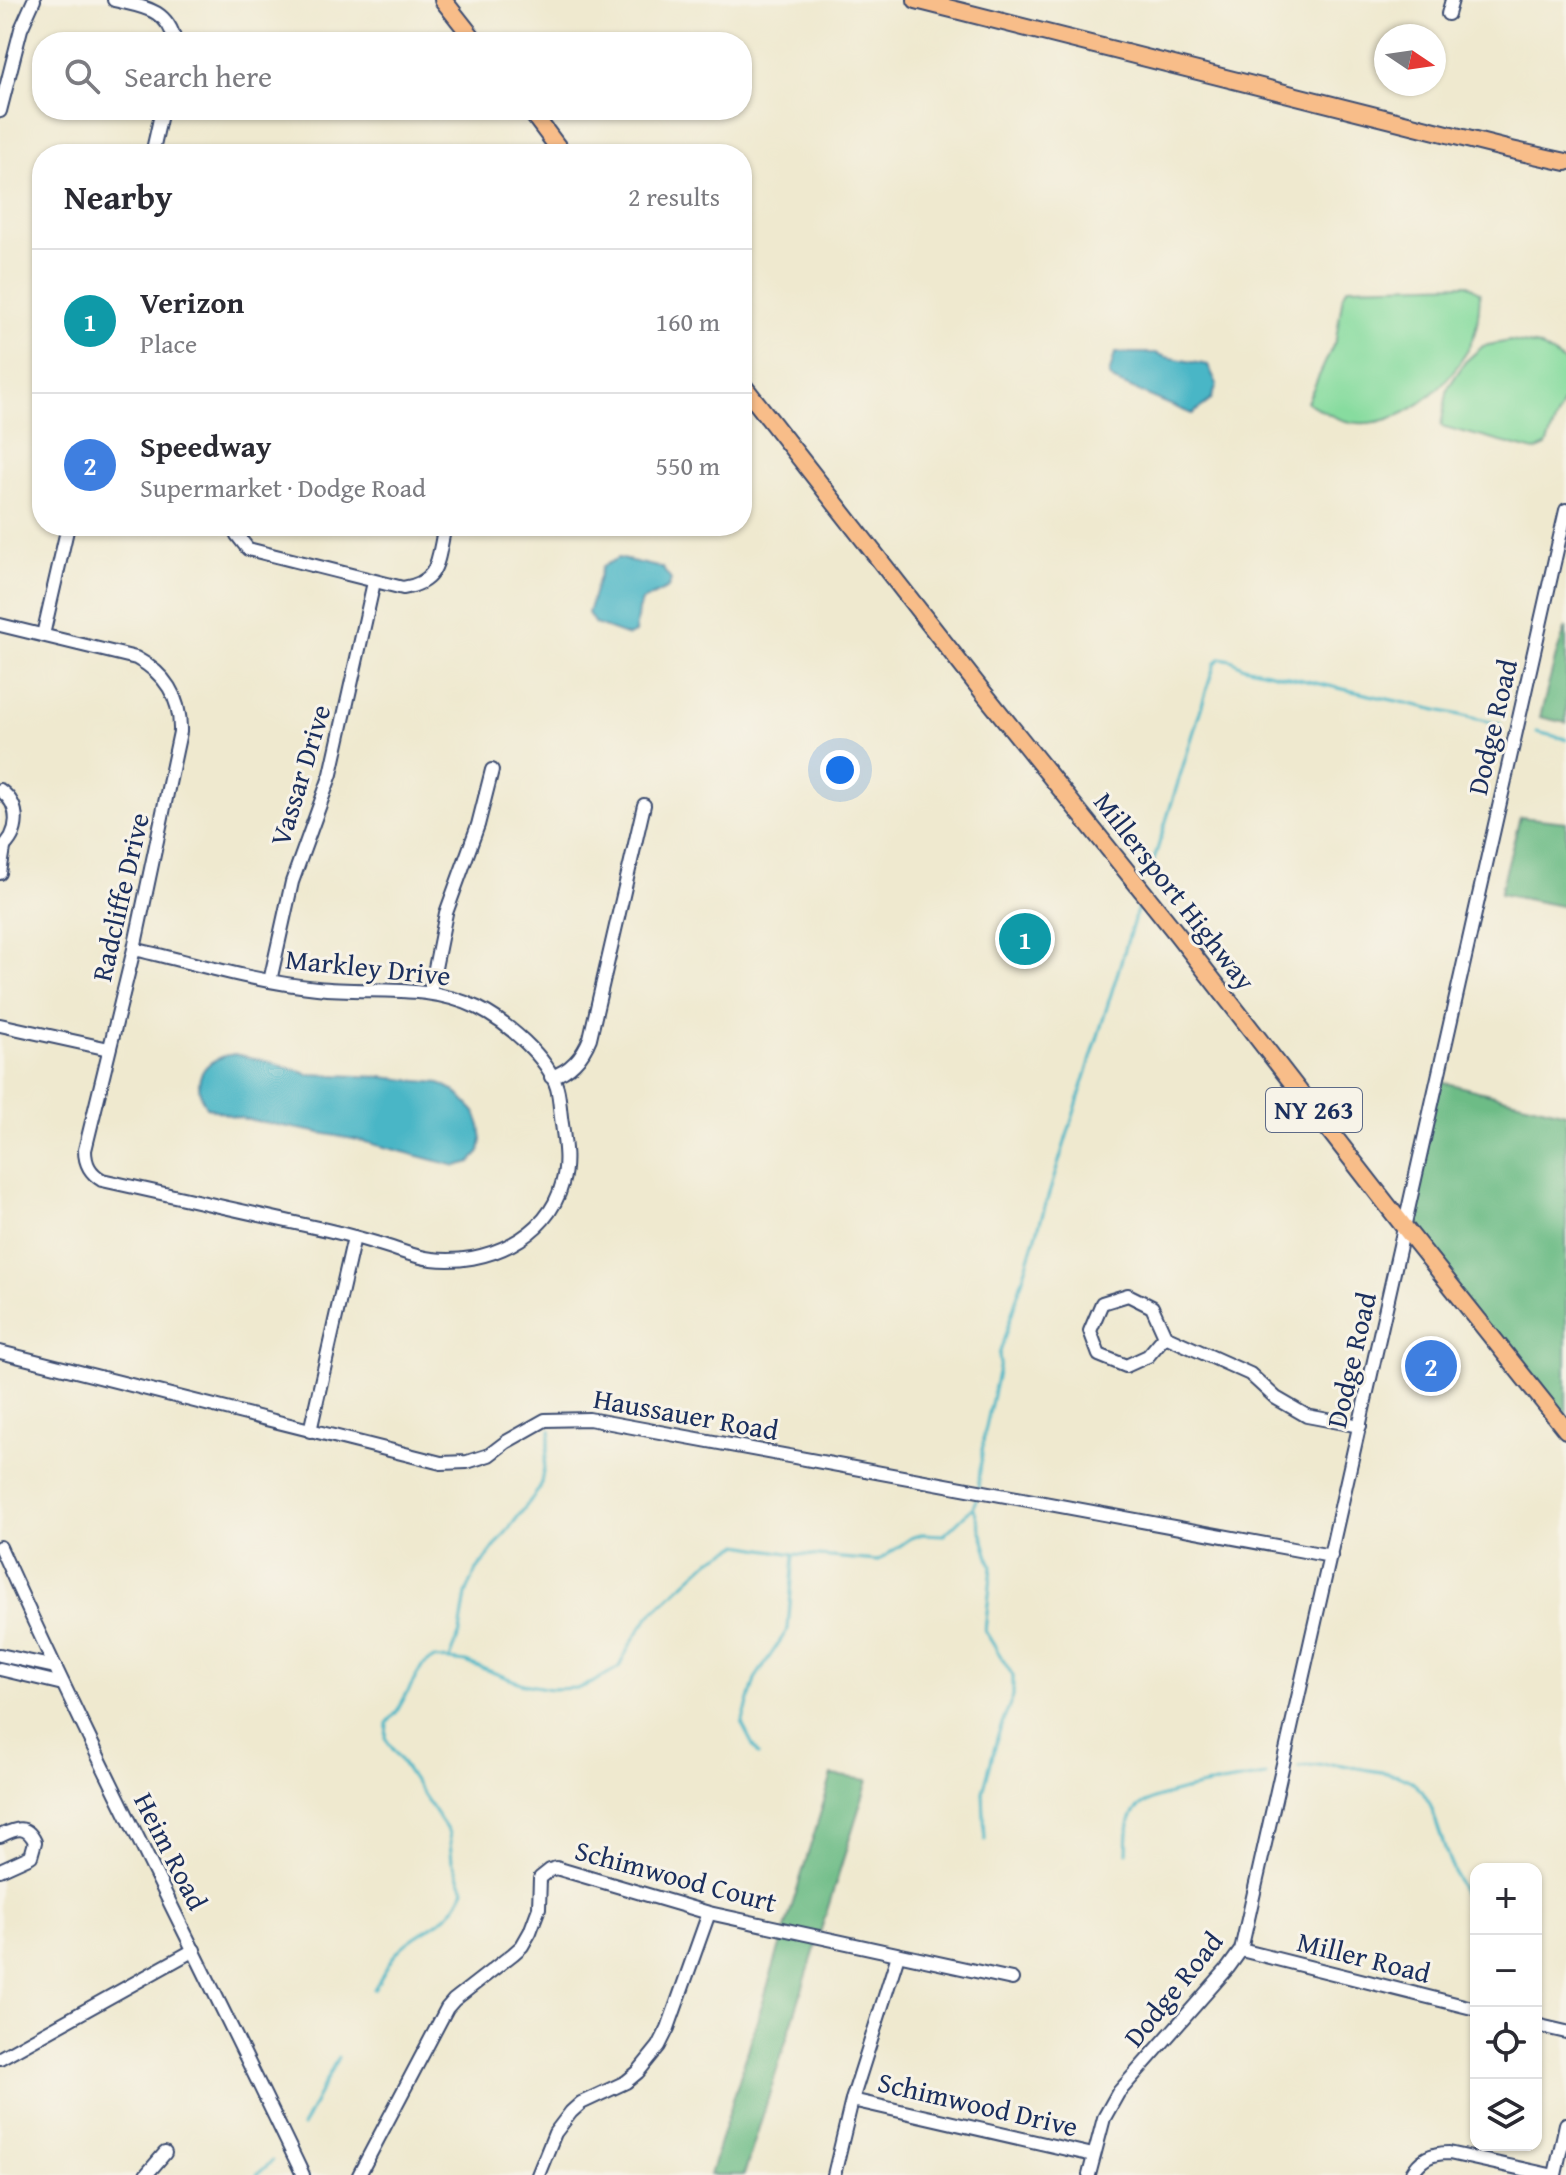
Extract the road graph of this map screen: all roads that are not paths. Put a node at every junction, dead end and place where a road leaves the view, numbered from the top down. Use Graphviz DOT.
graph roads {
  1 [pos="34,0"];
  2 [pos="114,0"];
  3 [pos="443,0"];
  4 [pos="916,0"];
  5 [pos="1452,0"];
  6 [pos="1448,14"];
  7 [pos="171,32"];
  8 [pos="468,32"];
  9 [pos="0,111"];
  10 [pos="160,120"];
  11 [pos="538,120"];
  12 [pos="154,144"];
  13 [pos="556,144"];
  14 [pos="1566,162"];
  15 [pos="752,397"];
  16 [pos="1566,510"];
  17 [pos="66,536"];
  18 [pos="238,536"];
  19 [pos="443,536"];
  20 [pos="374,582"];
  21 [pos="0,625"];
  22 [pos="43,635"];
  23 [pos="492,770"];
  24 [pos="0,790"];
  25 [pos="644,805"];
  26 [pos="2,849"];
  27 [pos="0,873"];
  28 [pos="134,949"];
  29 [pos="270,981"];
  30 [pos="430,993"];
  31 [pos="0,1025"];
  32 [pos="109,1049"];
  33 [pos="551,1077"];
  34 [pos="1405,1228"];
  35 [pos="354,1237"];
  36 [pos="1165,1336"];
  37 [pos="0,1352"];
  38 [pos="1360,1426"];
  39 [pos="1566,1430"];
  40 [pos="310,1431"];
  41 [pos="0,1547"];
  42 [pos="1331,1556"];
  43 [pos="0,1655"];
  44 [pos="55,1667"];
  45 [pos="0,1669"];
  46 [pos="63,1684"];
  47 [pos="0,1836"];
  48 [pos="0,1870"];
  49 [pos="709,1913"];
  50 [pos="194,1950"];
  51 [pos="1241,1950"];
  52 [pos="898,1955"];
  53 [pos="1012,1979"];
  54 [pos="1470,2007"];
  55 [pos="1542,2026"];
  56 [pos="1566,2032"];
  57 [pos="0,2058"];
  58 [pos="852,2100"];
  59 [pos="1566,2124"];
  60 [pos="165,2153"];
  61 [pos="1093,2155"];
  62 [pos="146,2175"];
  63 [pos="303,2175"];
  64 [pos="359,2175"];
  65 [pos="538,2175"];
  66 [pos="834,2175"];
  67 [pos="1089,2175"];
  68 [pos="1411,2175"];
  69 [pos="1552,2175"];
  1 -- 9 [label="street"];
  2 -- 7 [label="street"];
  3 -- 8 [label="main road"];
  4 -- 14 [label="main road"];
  5 -- 6 [label="street"];
  10 -- 12 [label="street"];
  11 -- 13 [label="main road"];
  15 -- 34 [label="main road, Millersport Highway / NY 263"];
  16 -- 34 [label="street, Dodge Road"];
  17 -- 22 [label="street"];
  18 -- 20 [label="street"];
  19 -- 20 [label="street"];
  20 -- 29 [label="street, Vassar Drive"];
  21 -- 22 [label="street, Radcliffe Drive"];
  22 -- 28 [label="street, Radcliffe Drive"];
  23 -- 30 [label="street"];
  24 -- 26 [label="street"];
  25 -- 33 [label="street"];
  26 -- 27 [label="street"];
  28 -- 29 [label="street, Markley Drive"];
  28 -- 32 [label="street, Radcliffe Drive"];
  29 -- 30 [label="street, Markley Drive"];
  30 -- 33 [label="street, Markley Drive"];
  31 -- 32 [label="street"];
  32 -- 35 [label="street, Radcliffe Drive"];
  33 -- 35 [label="street, Markley Drive"];
  34 -- 38 [label="street, Dodge Road"];
  34 -- 39 [label="main road, Millersport Highway / NY 263"];
  35 -- 40 [label="street"];
  36 -- 36 [label="street"];
  36 -- 38 [label="street"];
  37 -- 40 [label="street, Haussauer Road"];
  38 -- 42 [label="street, Dodge Road"];
  40 -- 42 [label="street, Haussauer Road"];
  41 -- 44 [label="street, Heim Road"];
  42 -- 51 [label="street, Dodge Road"];
  43 -- 44 [label="street"];
  44 -- 46 [label="street, Heim Road"];
  45 -- 46 [label="street"];
  46 -- 50 [label="street, Heim Road"];
  47 -- 48 [label="street"];
  49 -- 52 [label="street, Schimwood Court"];
  49 -- 64 [label="street, Schimwood Court"];
  49 -- 65 [label="street"];
  50 -- 57 [label="street"];
  50 -- 63 [label="street, Heim Road"];
  51 -- 54 [label="street, Miller Road"];
  51 -- 61 [label="street, Dodge Road"];
  52 -- 53 [label="street, Schimwood Court"];
  52 -- 58 [label="street"];
  55 -- 56 [label="street"];
  58 -- 61 [label="street, Schimwood Drive"];
  58 -- 66 [label="street"];
  59 -- 69 [label="street"];
  60 -- 62 [label="street"];
  61 -- 67 [label="street, Dodge Road"];
  68 -- 69 [label="street"];
}
